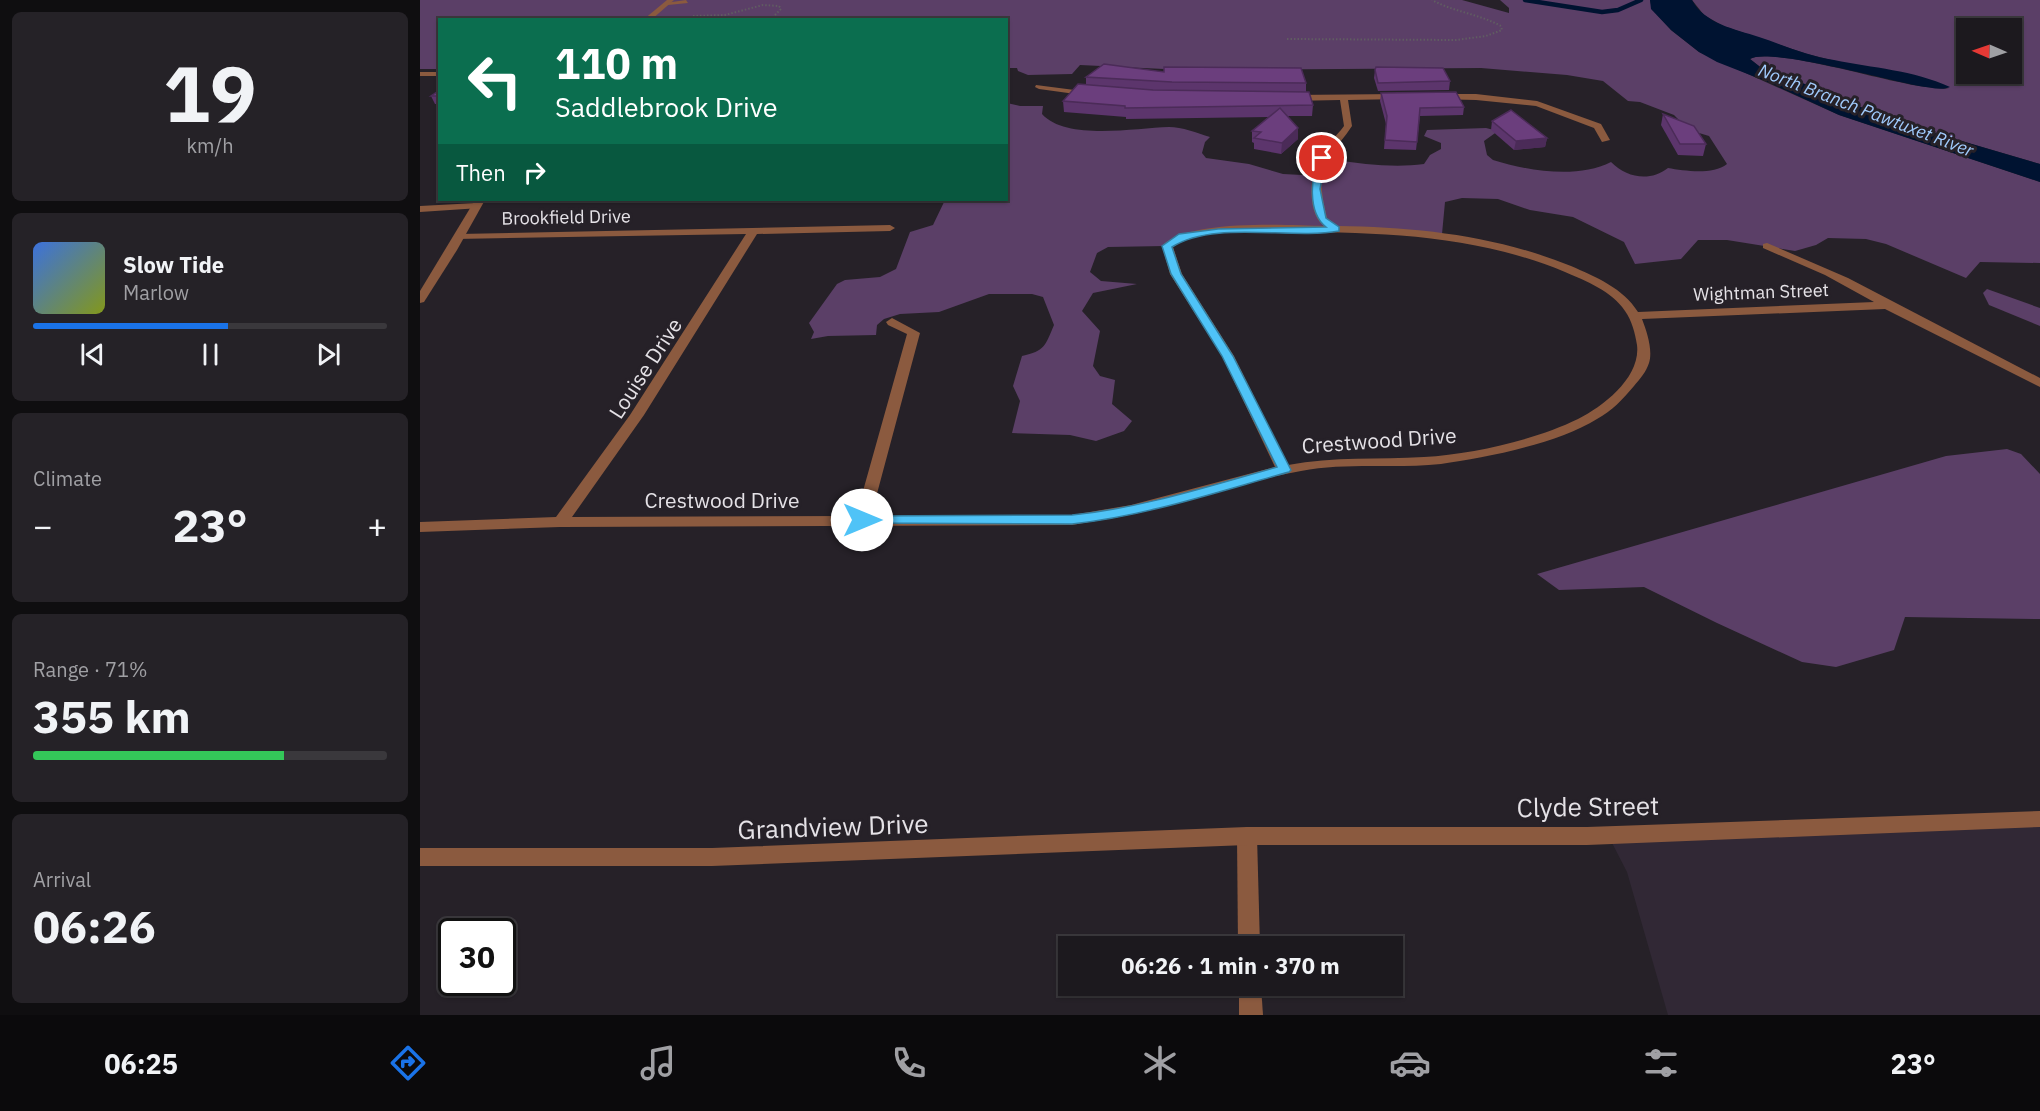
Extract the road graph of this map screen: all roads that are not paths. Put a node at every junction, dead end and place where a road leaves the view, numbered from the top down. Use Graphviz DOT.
graph roads {
  1 [pos="670,1"];
  2 [pos="686,3"];
  3 [pos="649,18"];
  4 [pos="420,74"];
  5 [pos="438,74"];
  6 [pos="1039,87"];
  7 [pos="1098,95"];
  8 [pos="1405,96"];
  9 [pos="1429,96"];
  10 [pos="1280,98"];
  11 [pos="1344,98"];
  12 [pos="1605,140"];
  13 [pos="478,203"];
  14 [pos="420,209"];
  15 [pos="890,228"];
  16 [pos="1335,229"];
  17 [pos="754,230"];
  18 [pos="459,237"];
  19 [pos="1767,246"];
  20 [pos="420,300"];
  21 [pos="1887,305"];
  22 [pos="1635,316"];
  23 [pos="892,322"];
  24 [pos="2040,383"];
  25 [pos="1284,470"];
  26 [pos="862,520"];
  27 [pos="560,522"];
  28 [pos="420,527"];
  29 [pos="2040,819"];
  30 [pos="1247,836"];
  31 [pos="420,857"];
  32 [pos="1249,936"];
  33 [pos="1250,996"];
  34 [pos="1251,1015"];
  1 -- 2 [label="lane"];
  1 -- 3 [label="street"];
  4 -- 5 [label="street"];
  6 -- 7 [label="street"];
  8 -- 11 [label="street"];
  9 -- 12 [label="street"];
  10 -- 11 [label="street"];
  11 -- 16 [label="street"];
  13 -- 14 [label="street"];
  13 -- 18 [label="street"];
  15 -- 17 [label="street, Brookfield Drive"];
  16 -- 22 [label="street, Crestwood Drive"];
  16 -- 25 [label="street, Crestwood Drive"];
  17 -- 18 [label="street, Brookfield Drive"];
  17 -- 27 [label="street, Louise Drive"];
  18 -- 20 [label="street"];
  19 -- 21 [label="street, Wightman Street"];
  21 -- 22 [label="street, Wightman Street"];
  21 -- 24 [label="street, Wightman Street"];
  22 -- 25 [label="street, Crestwood Drive"];
  23 -- 26 [label="street"];
  25 -- 26 [label="street, Crestwood Drive"];
  26 -- 27 [label="street, Crestwood Drive"];
  27 -- 28 [label="street, Crestwood Drive"];
  29 -- 30 [label="street, Clyde Street"];
  30 -- 31 [label="street, Grandview Drive"];
  30 -- 32 [label="street"];
  33 -- 34 [label="street"];
}
